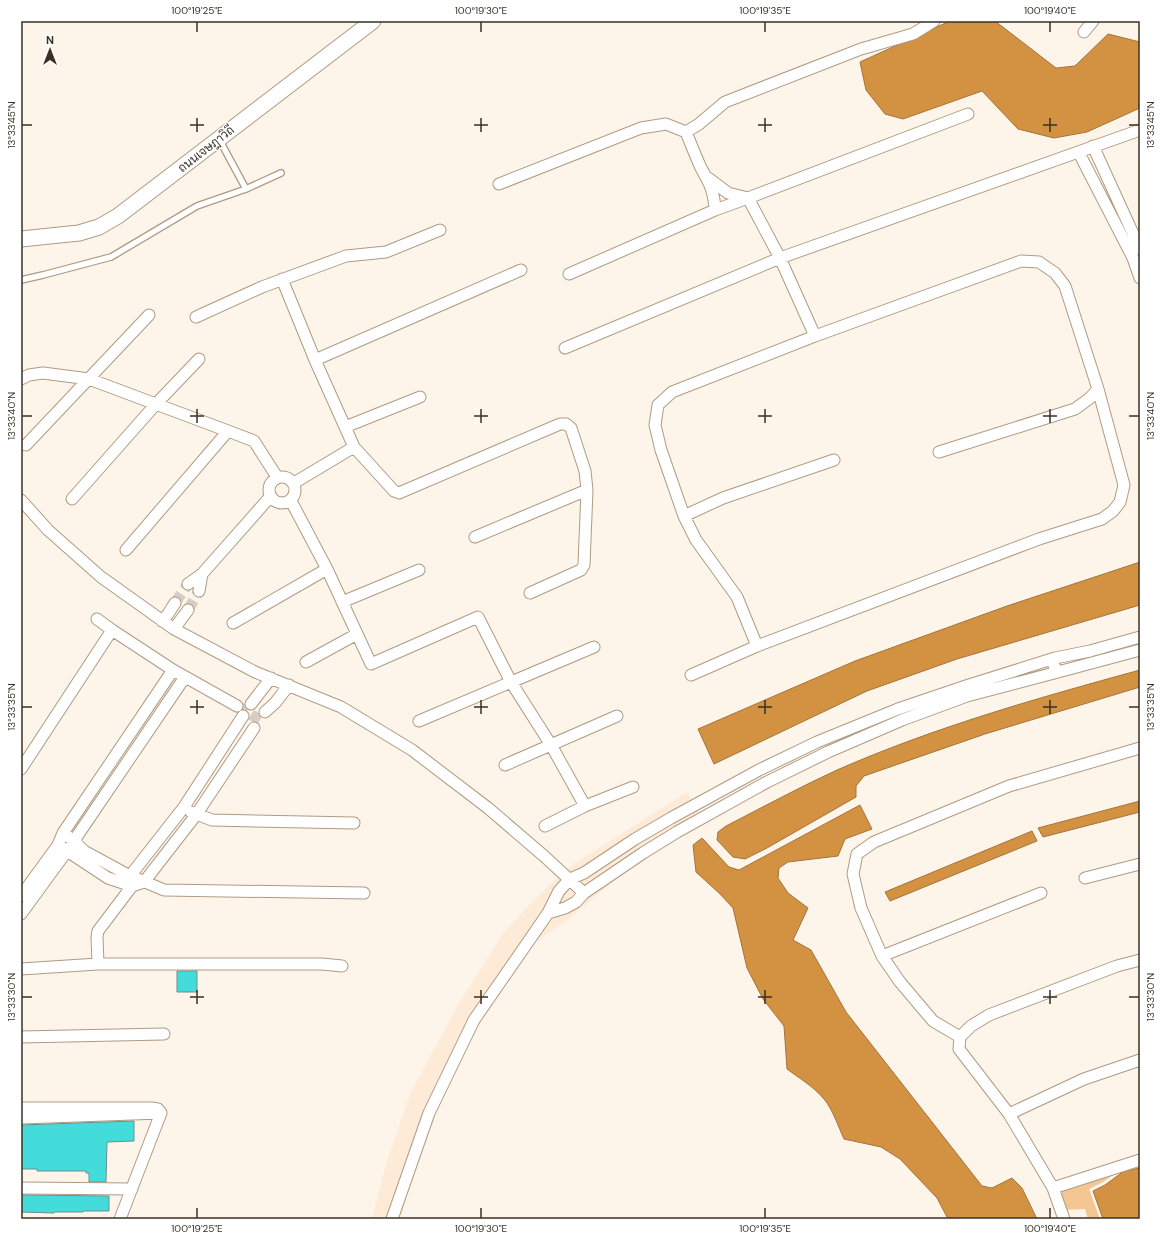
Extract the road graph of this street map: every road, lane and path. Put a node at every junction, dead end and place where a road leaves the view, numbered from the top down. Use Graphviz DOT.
graph roads {
  1 [pos="373,21"];
  2 [pos="934,21"];
  3 [pos="1093,21"];
  4 [pos="1084,32"];
  5 [pos="968,114"];
  6 [pos="1140,130"];
  7 [pos="686,132"];
  8 [pos="219,139"];
  9 [pos="1093,146"];
  10 [pos="1079,153"];
  11 [pos="281,173"];
  12 [pos="708,178"];
  13 [pos="499,184"];
  14 [pos="246,189"];
  15 [pos="748,198"];
  16 [pos="715,210"];
  17 [pos="440,230"];
  18 [pos="21,239"];
  19 [pos="1140,249"];
  20 [pos="780,258"];
  21 [pos="520,270"];
  22 [pos="570,274"];
  23 [pos="1140,278"];
  24 [pos="282,279"];
  25 [pos="21,280"];
  26 [pos="149,315"];
  27 [pos="196,317"];
  28 [pos="815,336"];
  29 [pos="565,348"];
  30 [pos="199,359"];
  31 [pos="315,360"];
  32 [pos="21,378"];
  33 [pos="88,379"];
  34 [pos="1098,389"];
  35 [pos="420,397"];
  36 [pos="156,404"];
  37 [pos="345,428"];
  38 [pos="228,431"];
  39 [pos="26,445"];
  40 [pos="354,447"];
  41 [pos="939,452"];
  42 [pos="834,460"];
  43 [pos="277,478"];
  44 [pos="298,481"];
  45 [pos="587,490"];
  46 [pos="270,497"];
  47 [pos="72,499"];
  48 [pos="21,500"];
  49 [pos="291,500"];
  50 [pos="684,516"];
  51 [pos="476,537"];
  52 [pos="126,550"];
  53 [pos="327,569"];
  54 [pos="419,570"];
  55 [pos="202,574"];
  56 [pos="188,584"];
  57 [pos="198,591"];
  58 [pos="530,593"];
  59 [pos="342,602"];
  60 [pos="175,603"];
  61 [pos="188,610"];
  62 [pos="97,619"];
  63 [pos="162,621"];
  64 [pos="233,623"];
  65 [pos="174,629"];
  66 [pos="112,630"];
  67 [pos="357,634"];
  68 [pos="1140,637"];
  69 [pos="757,646"];
  70 [pos="594,647"];
  71 [pos="1140,650"];
  72 [pos="1055,658"];
  73 [pos="306,662"];
  74 [pos="173,670"];
  75 [pos="1058,672"];
  76 [pos="691,675"];
  77 [pos="185,677"];
  78 [pos="271,678"];
  79 [pos="511,682"];
  80 [pos="289,685"];
  81 [pos="251,704"];
  82 [pos="237,706"];
  83 [pos="265,712"];
  84 [pos="243,716"];
  85 [pos="617,716"];
  86 [pos="419,721"];
  87 [pos="254,728"];
  88 [pos="551,745"];
  89 [pos="1140,748"];
  90 [pos="504,764"];
  91 [pos="21,769"];
  92 [pos="633,787"];
  93 [pos="586,806"];
  94 [pos="184,807"];
  95 [pos="196,815"];
  96 [pos="671,818"];
  97 [pos="354,822"];
  98 [pos="545,826"];
  99 [pos="677,832"];
  100 [pos="63,833"];
  101 [pos="73,840"];
  102 [pos="62,848"];
  103 [pos="1140,864"];
  104 [pos="1085,878"];
  105 [pos="570,879"];
  106 [pos="131,881"];
  107 [pos="144,882"];
  108 [pos="364,893"];
  109 [pos="584,893"];
  110 [pos="1041,893"];
  111 [pos="21,896"];
  112 [pos="548,913"];
  113 [pos="21,914"];
  114 [pos="882,956"];
  115 [pos="1140,960"];
  116 [pos="98,964"];
  117 [pos="342,966"];
  118 [pos="21,969"];
  119 [pos="164,1034"];
  120 [pos="960,1036"];
  121 [pos="21,1038"];
  122 [pos="1140,1060"];
  123 [pos="21,1108"];
  124 [pos="162,1113"];
  125 [pos="1009,1114"];
  126 [pos="21,1118"];
  127 [pos="1140,1160"];
  128 [pos="21,1188"];
  129 [pos="1053,1188"];
  130 [pos="132,1189"];
  131 [pos="120,1219"];
  132 [pos="392,1219"];
  133 [pos="1064,1219"];
  1 -- 8 [label="street, ถนนเจษฎาวิถี"];
  2 -- 7 [label="street"];
  3 -- 4 [label="street"];
  5 -- 15 [label="street"];
  6 -- 9 [label="street"];
  7 -- 12 [label="street"];
  7 -- 13 [label="street"];
  8 -- 14 [label="lane"];
  8 -- 18 [label="street, ถนนเจษฎาวิถี"];
  9 -- 10 [label="street"];
  9 -- 19 [label="street"];
  10 -- 20 [label="street"];
  10 -- 23 [label="street"];
  11 -- 14 [label="lane"];
  12 -- 15 [label="street"];
  12 -- 16 [label="street"];
  14 -- 25 [label="lane"];
  15 -- 16 [label="street"];
  15 -- 20 [label="street"];
  16 -- 22 [label="street"];
  17 -- 24 [label="street"];
  20 -- 28 [label="street"];
  20 -- 29 [label="street"];
  21 -- 31 [label="street"];
  24 -- 27 [label="street"];
  24 -- 31 [label="street"];
  26 -- 33 [label="street"];
  28 -- 34 [label="street"];
  28 -- 50 [label="street"];
  30 -- 36 [label="street"];
  31 -- 37 [label="street"];
  32 -- 33 [label="street"];
  33 -- 36 [label="street"];
  33 -- 39 [label="street"];
  34 -- 41 [label="street"];
  34 -- 69 [label="street"];
  35 -- 37 [label="street"];
  36 -- 38 [label="street"];
  36 -- 47 [label="street"];
  37 -- 40 [label="street"];
  38 -- 43 [label="street"];
  38 -- 52 [label="street"];
  40 -- 44 [label="street"];
  40 -- 45 [label="street"];
  42 -- 50 [label="street"];
  43 -- 44 [label="street"];
  43 -- 46 [label="street"];
  44 -- 49 [label="street"];
  45 -- 51 [label="street"];
  45 -- 58 [label="street"];
  46 -- 49 [label="street"];
  46 -- 55 [label="street"];
  48 -- 63 [label="street"];
  49 -- 53 [label="street"];
  50 -- 69 [label="street"];
  53 -- 59 [label="street"];
  53 -- 64 [label="street"];
  54 -- 59 [label="street"];
  55 -- 56 [label="street"];
  55 -- 57 [label="street"];
  59 -- 67 [label="street"];
  60 -- 63 [label="street"];
  61 -- 65 [label="street"];
  62 -- 66 [label="street"];
  63 -- 65 [label="street"];
  65 -- 78 [label="street"];
  66 -- 74 [label="street"];
  66 -- 91 [label="street"];
  67 -- 73 [label="street"];
  67 -- 79 [label="street"];
  68 -- 72 [label="street"];
  69 -- 76 [label="street"];
  70 -- 79 [label="street"];
  71 -- 75 [label="street"];
  72 -- 75 [label="street"];
  72 -- 96 [label="street"];
  74 -- 77 [label="street"];
  74 -- 100 [label="street"];
  75 -- 99 [label="street"];
  77 -- 82 [label="street"];
  77 -- 101 [label="street"];
  78 -- 80 [label="street"];
  78 -- 81 [label="street"];
  79 -- 86 [label="street"];
  79 -- 88 [label="street"];
  80 -- 83 [label="street"];
  80 -- 105 [label="street"];
  84 -- 94 [label="street"];
  85 -- 88 [label="street"];
  87 -- 95 [label="street"];
  88 -- 90 [label="street"];
  88 -- 93 [label="street"];
  89 -- 114 [label="street"];
  92 -- 93 [label="street"];
  93 -- 98 [label="street"];
  94 -- 95 [label="street"];
  94 -- 106 [label="street"];
  95 -- 97 [label="street"];
  95 -- 107 [label="street"];
  96 -- 99 [label="street"];
  96 -- 105 [label="street"];
  99 -- 109 [label="street"];
  100 -- 101 [label="street"];
  100 -- 102 [label="street"];
  101 -- 102 [label="street"];
  101 -- 106 [label="street"];
  102 -- 106 [label="street"];
  102 -- 111 [label="street"];
  102 -- 113 [label="street"];
  103 -- 104 [label="street"];
  105 -- 109 [label="street"];
  105 -- 112 [label="street"];
  106 -- 107 [label="street"];
  106 -- 116 [label="street"];
  107 -- 108 [label="street"];
  109 -- 112 [label="street"];
  110 -- 114 [label="street"];
  112 -- 132 [label="street"];
  114 -- 120 [label="street"];
  115 -- 120 [label="street"];
  116 -- 117 [label="street"];
  116 -- 118 [label="street"];
  119 -- 121 [label="street"];
  120 -- 125 [label="street"];
  122 -- 125 [label="street"];
  123 -- 124 [label="street"];
  124 -- 126 [label="street"];
  124 -- 130 [label="street"];
  125 -- 129 [label="street"];
  127 -- 129 [label="street"];
  128 -- 130 [label="street"];
  129 -- 133 [label="street"];
  130 -- 131 [label="street"];
}
